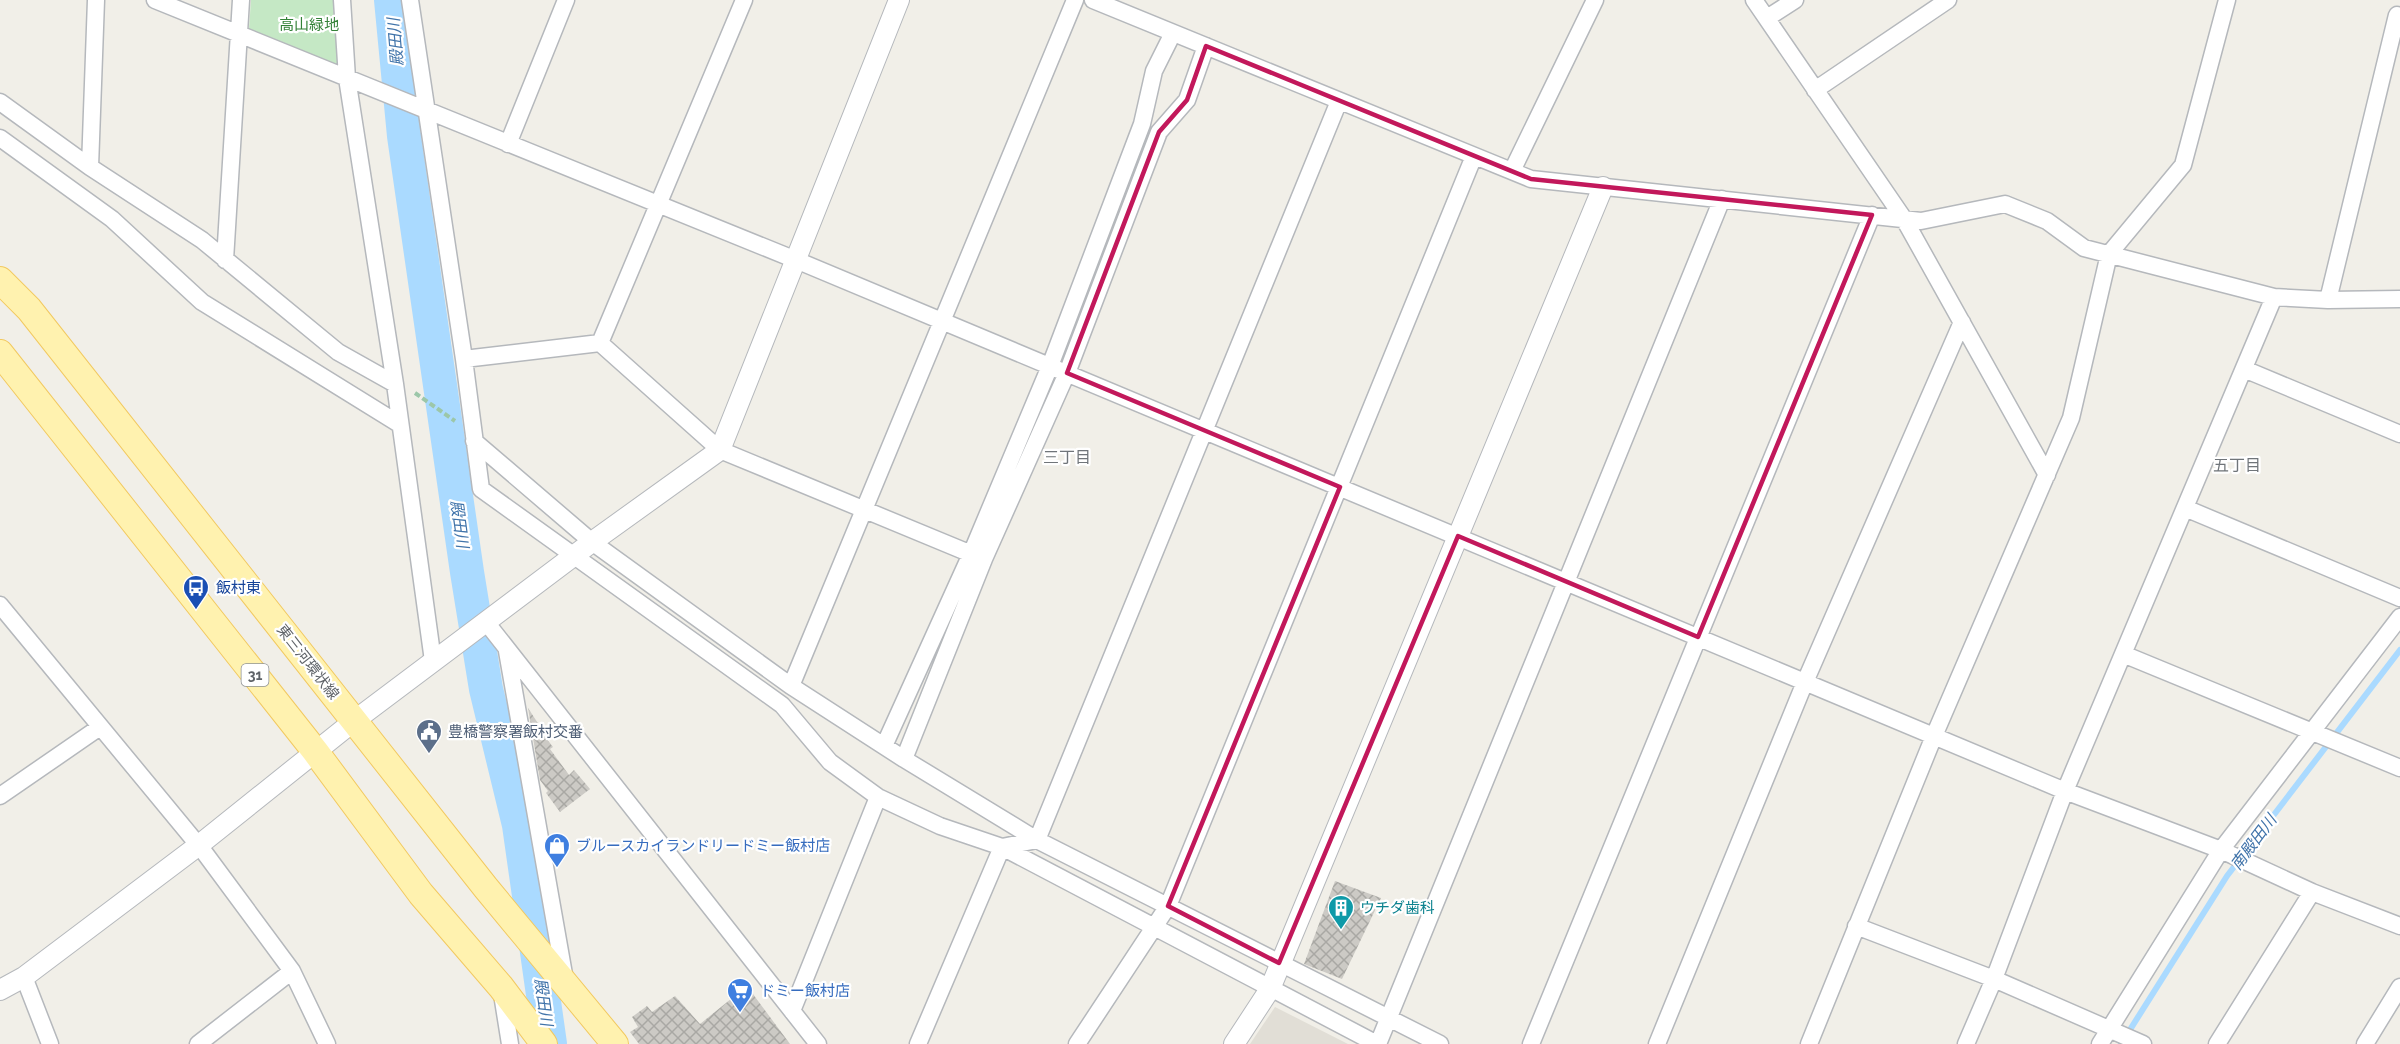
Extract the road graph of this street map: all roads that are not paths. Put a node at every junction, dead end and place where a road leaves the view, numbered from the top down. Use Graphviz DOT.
graph roads {
  1 [pos="96,0"];
  2 [pos="155,0"];
  3 [pos="241,0"];
  4 [pos="342,0"];
  5 [pos="410,0"];
  6 [pos="566,0"];
  7 [pos="744,0"];
  8 [pos="899,0"];
  9 [pos="1075,0"];
  10 [pos="1093,0"];
  11 [pos="1595,0"];
  12 [pos="1754,0"];
  13 [pos="1795,0"];
  14 [pos="1948,0"];
  15 [pos="2227,0"];
  16 [pos="2400,15"];
  17 [pos="1767,18"];
  18 [pos="1173,33"];
  19 [pos="238,35"];
  20 [pos="1206,46"];
  21 [pos="351,80"];
  22 [pos="1815,90"];
  23 [pos="1339,100"];
  24 [pos="0,102"];
  25 [pos="417,108"];
  26 [pos="0,138"];
  27 [pos="508,144"];
  28 [pos="1474,156"];
  29 [pos="90,167"];
  30 [pos="1512,171"];
  31 [pos="1603,187"];
  32 [pos="1722,199"];
  33 [pos="658,205"];
  34 [pos="1872,215"];
  35 [pos="1904,219"];
  36 [pos="2109,254"];
  37 [pos="225,260"];
  38 [pos="796,260"];
  39 [pos="0,280"];
  40 [pos="2274,297"];
  41 [pos="2400,299"];
  42 [pos="2328,300"];
  43 [pos="941,320"];
  44 [pos="1962,322"];
  45 [pos="600,344"];
  46 [pos="0,353"];
  47 [pos="464,358"];
  48 [pos="1050,366"];
  49 [pos="2244,369"];
  50 [pos="1067,373"];
  51 [pos="402,387"];
  52 [pos="399,424"];
  53 [pos="1203,429"];
  54 [pos="2400,433"];
  55 [pos="474,441"];
  56 [pos="720,450"];
  57 [pos="2047,475"];
  58 [pos="1340,487"];
  59 [pos="2185,508"];
  60 [pos="866,510"];
  61 [pos="1458,536"];
  62 [pos="592,542"];
  63 [pos="575,555"];
  64 [pos="978,557"];
  65 [pos="1566,582"];
  66 [pos="2400,598"];
  67 [pos="3,614"];
  68 [pos="2400,617"];
  69 [pos="486,622"];
  70 [pos="1698,637"];
  71 [pos="506,647"];
  72 [pos="2123,654"];
  73 [pos="440,657"];
  74 [pos="1805,682"];
  75 [pos="791,686"];
  76 [pos="354,721"];
  77 [pos="100,727"];
  78 [pos="2316,734"];
  79 [pos="1934,736"];
  80 [pos="884,746"];
  81 [pos="315,751"];
  82 [pos="904,759"];
  83 [pos="2400,768"];
  84 [pos="2065,791"];
  85 [pos="0,795"];
  86 [pos="878,797"];
  87 [pos="1037,840"];
  88 [pos="199,845"];
  89 [pos="1002,847"];
  90 [pos="2225,852"];
  91 [pos="2312,892"];
  92 [pos="1168,906"];
  93 [pos="1856,926"];
  94 [pos="2400,926"];
  95 [pos="1156,927"];
  96 [pos="1280,963"];
  97 [pos="292,971"];
  98 [pos="24,977"];
  99 [pos="561,979"];
  100 [pos="1994,979"];
  101 [pos="2400,987"];
  102 [pos="0,990"];
  103 [pos="1270,990"];
  104 [pos="505,992"];
  105 [pos="792,1011"];
  106 [pos="1389,1018"];
  107 [pos="2108,1036"];
  108 [pos="923,1042"];
  109 [pos="2139,1042"];
  110 [pos="50,1044"];
  111 [pos="198,1044"];
  112 [pos="327,1044"];
  113 [pos="510,1044"];
  114 [pos="544,1044"];
  115 [pos="615,1044"];
  116 [pos="818,1044"];
  117 [pos="1077,1044"];
  118 [pos="1234,1044"];
  119 [pos="1377,1044"];
  120 [pos="1440,1044"];
  121 [pos="1531,1044"];
  122 [pos="1657,1044"];
  123 [pos="1809,1044"];
  124 [pos="1966,1044"];
  125 [pos="2217,1044"];
  126 [pos="2365,1044"];
  1 -- 29 [label="street"];
  2 -- 19 [label="street"];
  3 -- 19 [label="street"];
  4 -- 21 [label="street"];
  5 -- 25 [label="street"];
  6 -- 27 [label="street"];
  7 -- 33 [label="street"];
  8 -- 38 [label="street"];
  9 -- 43 [label="street"];
  10 -- 18 [label="street"];
  11 -- 30 [label="street"];
  12 -- 17 [label="street"];
  13 -- 17 [label="street"];
  14 -- 22 [label="street"];
  15 -- 36 [label="street"];
  16 -- 42 [label="street"];
  17 -- 22 [label="street"];
  18 -- 20 [label="street"];
  18 -- 48 [label="street"];
  19 -- 21 [label="street"];
  19 -- 37 [label="street"];
  20 -- 23 [label="street"];
  20 -- 50 [label="street"];
  21 -- 25 [label="street"];
  21 -- 51 [label="street"];
  22 -- 35 [label="street"];
  23 -- 28 [label="street"];
  23 -- 53 [label="street"];
  24 -- 29 [label="street"];
  25 -- 27 [label="street"];
  25 -- 47 [label="street"];
  26 -- 52 [label="street"];
  27 -- 33 [label="street"];
  28 -- 30 [label="street"];
  28 -- 58 [label="street"];
  29 -- 37 [label="street"];
  30 -- 31 [label="street"];
  31 -- 32 [label="street"];
  31 -- 61 [label="street"];
  32 -- 34 [label="street"];
  32 -- 65 [label="street"];
  33 -- 38 [label="street"];
  33 -- 45 [label="street"];
  34 -- 35 [label="street"];
  34 -- 70 [label="street"];
  35 -- 36 [label="street"];
  35 -- 44 [label="street"];
  36 -- 40 [label="street"];
  36 -- 57 [label="street"];
  37 -- 51 [label="street"];
  38 -- 43 [label="street"];
  38 -- 56 [label="street"];
  39 -- 76 [label="main road, 東三河環状線"];
  40 -- 42 [label="street"];
  40 -- 49 [label="street"];
  41 -- 42 [label="street"];
  43 -- 48 [label="street"];
  43 -- 60 [label="street"];
  44 -- 57 [label="street"];
  44 -- 74 [label="street"];
  45 -- 47 [label="street"];
  45 -- 56 [label="street"];
  46 -- 81 [label="main road, 31"];
  47 -- 55 [label="street"];
  48 -- 50 [label="street"];
  48 -- 64 [label="street"];
  49 -- 54 [label="street"];
  49 -- 59 [label="street"];
  50 -- 53 [label="street"];
  50 -- 64 [label="street"];
  51 -- 52 [label="street"];
  52 -- 73 [label="street"];
  53 -- 58 [label="street"];
  53 -- 87 [label="street"];
  55 -- 62 [label="street"];
  55 -- 63 [label="street"];
  56 -- 60 [label="street"];
  56 -- 62 [label="street"];
  57 -- 79 [label="street"];
  58 -- 61 [label="street"];
  58 -- 92 [label="street"];
  59 -- 66 [label="street"];
  59 -- 72 [label="street"];
  60 -- 64 [label="street"];
  60 -- 75 [label="street"];
  61 -- 65 [label="street"];
  61 -- 96 [label="street"];
  62 -- 63 [label="street"];
  62 -- 75 [label="street"];
  63 -- 69 [label="street"];
  63 -- 86 [label="street"];
  64 -- 80 [label="street"];
  64 -- 82 [label="street"];
  65 -- 70 [label="street"];
  65 -- 106 [label="street"];
  67 -- 77 [label="street"];
  68 -- 78 [label="street"];
  69 -- 71 [label="street"];
  69 -- 73 [label="street"];
  70 -- 74 [label="street"];
  70 -- 121 [label="street"];
  71 -- 99 [label="street"];
  71 -- 105 [label="street"];
  72 -- 78 [label="street"];
  72 -- 84 [label="street"];
  73 -- 76 [label="street"];
  74 -- 79 [label="street"];
  74 -- 122 [label="street"];
  75 -- 80 [label="street"];
  76 -- 81 [label="street"];
  76 -- 99 [label="main road, 東三河環状線"];
  77 -- 85 [label="street"];
  77 -- 88 [label="street"];
  78 -- 83 [label="street"];
  78 -- 90 [label="street"];
  79 -- 84 [label="street"];
  79 -- 93 [label="street"];
  80 -- 82 [label="street"];
  81 -- 88 [label="street"];
  81 -- 104 [label="main road, 31"];
  82 -- 87 [label="street"];
  84 -- 90 [label="street"];
  84 -- 100 [label="street"];
  86 -- 89 [label="street"];
  86 -- 105 [label="street"];
  87 -- 89 [label="street"];
  87 -- 92 [label="street"];
  88 -- 97 [label="street"];
  88 -- 98 [label="street"];
  89 -- 95 [label="street"];
  89 -- 108 [label="street"];
  90 -- 91 [label="street"];
  90 -- 107 [label="street"];
  91 -- 94 [label="street"];
  91 -- 125 [label="street"];
  92 -- 95 [label="street"];
  92 -- 96 [label="street"];
  93 -- 100 [label="street"];
  93 -- 123 [label="street"];
  95 -- 103 [label="street"];
  95 -- 117 [label="street"];
  96 -- 103 [label="street"];
  96 -- 106 [label="street"];
  97 -- 111 [label="street"];
  97 -- 112 [label="street"];
  98 -- 102 [label="street"];
  98 -- 110 [label="street"];
  99 -- 115 [label="main road, 東三河環状線"];
  100 -- 107 [label="street"];
  100 -- 124 [label="street"];
  101 -- 126 [label="street"];
  103 -- 118 [label="street"];
  103 -- 119 [label="street"];
  104 -- 113 [label="street"];
  104 -- 114 [label="main road, 31"];
  105 -- 116 [label="street"];
  106 -- 119 [label="street"];
  106 -- 120 [label="street"];
  107 -- 109 [label="street"];
}
